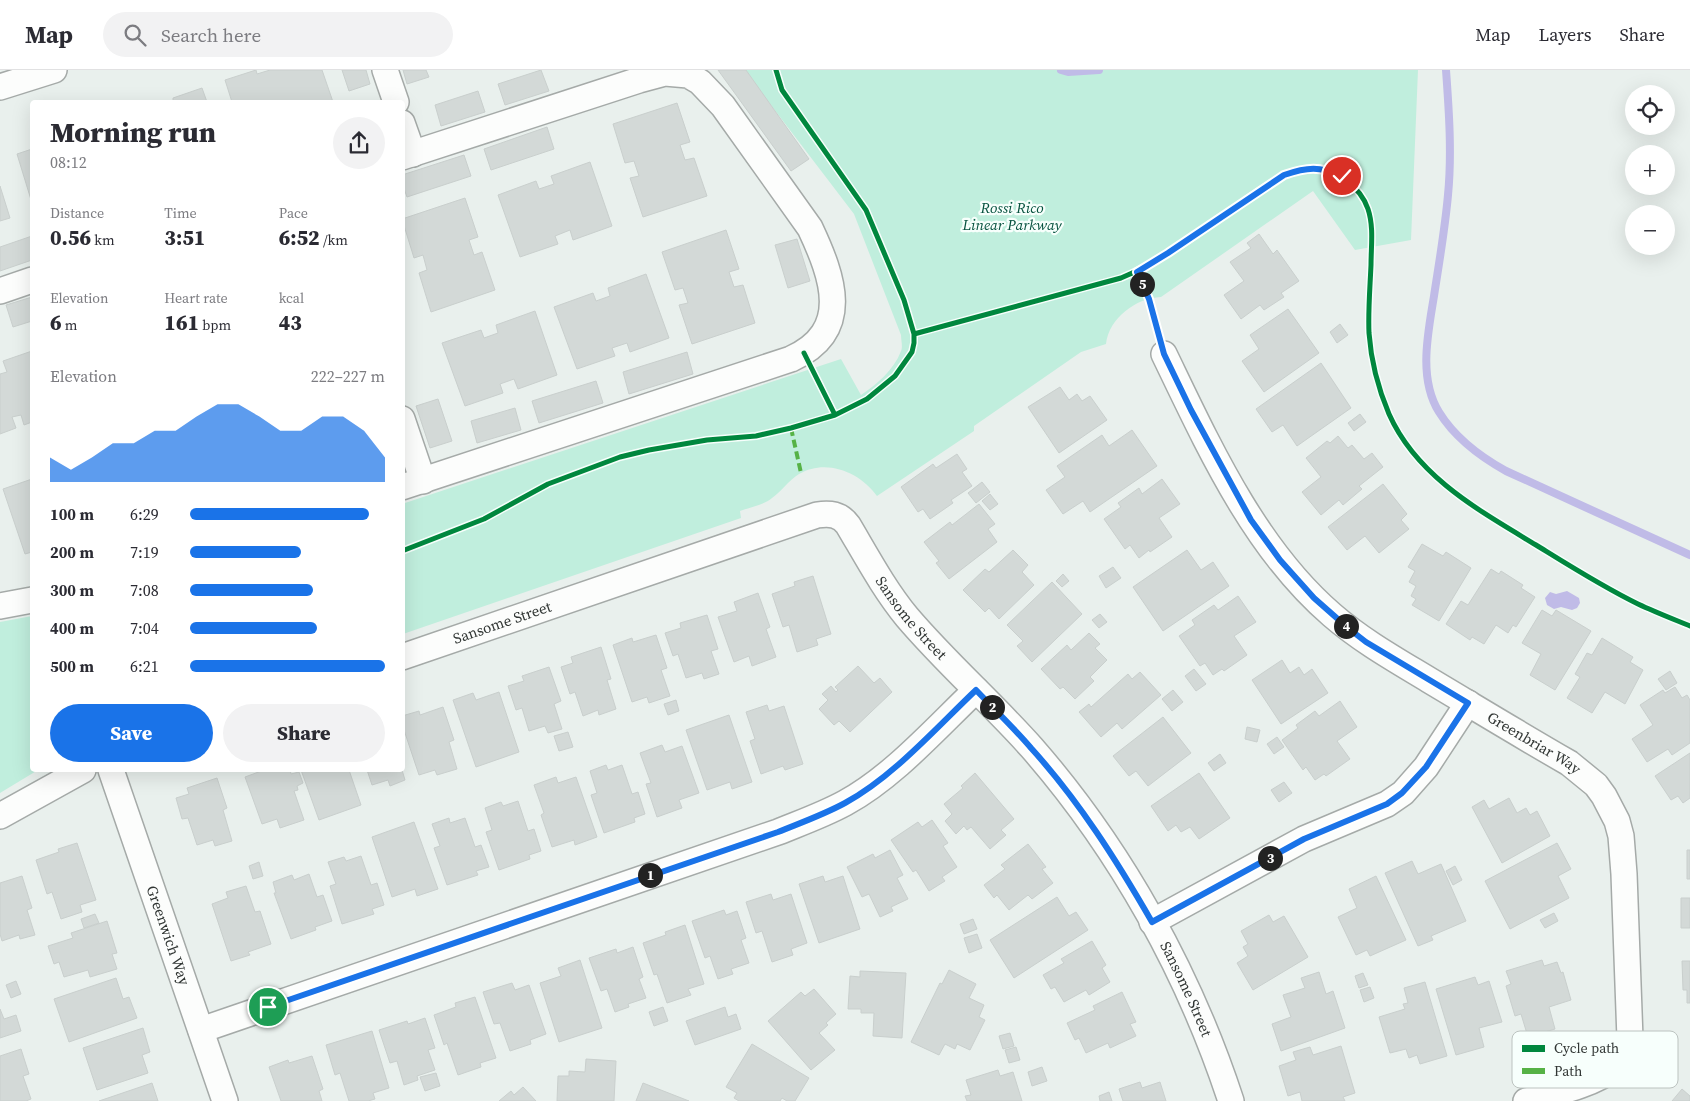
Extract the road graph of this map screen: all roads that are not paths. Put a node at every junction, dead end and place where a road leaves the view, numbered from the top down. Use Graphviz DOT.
graph roads {
  1 [pos="54,70"];
  2 [pos="385,70"];
  3 [pos="0,87"];
  4 [pos="395,100"];
  5 [pos="405,140"];
  6 [pos="408,156"];
  7 [pos="30,281"];
  8 [pos="0,291"];
  9 [pos="1164,354"];
  10 [pos="405,437"];
  11 [pos="413,484"];
  12 [pos="30,600"];
  13 [pos="0,606"];
  14 [pos="405,655"];
  15 [pos="976,690"];
  16 [pos="1468,703"];
  17 [pos="79,772"];
  18 [pos="112,772"];
  19 [pos="0,816"];
  20 [pos="1152,922"];
  21 [pos="201,1030"];
  22 [pos="1630,1031"];
  23 [pos="1570,1088"];
  24 [pos="226,1101"];
  25 [pos="1231,1101"];
  26 [pos="1526,1101"];
  1 -- 3 [label="street"];
  2 -- 4 [label="street"];
  5 -- 6 [label="street"];
  6 -- 11 [label="street"];
  7 -- 8 [label="street"];
  9 -- 16 [label="street, Greenbriar Way"];
  10 -- 11 [label="street"];
  12 -- 13 [label="street"];
  14 -- 15 [label="street, Sansome Street"];
  15 -- 20 [label="street, Sansome Street"];
  15 -- 21 [label="street"];
  16 -- 20 [label="street"];
  16 -- 22 [label="street, Greenbriar Way"];
  17 -- 19 [label="street"];
  18 -- 21 [label="street, Greenwich Way"];
  20 -- 25 [label="street, Sansome Street"];
  21 -- 24 [label="street, Greenwich Way"];
  23 -- 26 [label="street, Greenbriar Way"];
}
